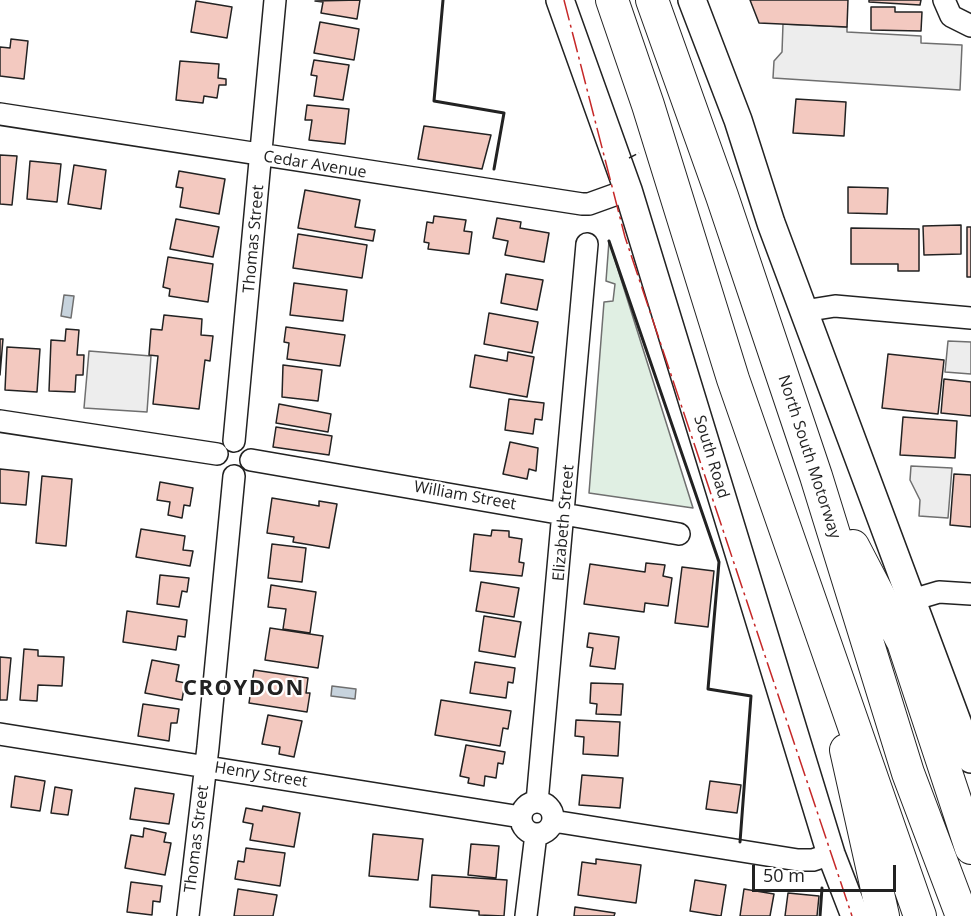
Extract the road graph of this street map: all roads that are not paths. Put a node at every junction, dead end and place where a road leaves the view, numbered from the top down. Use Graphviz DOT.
graph roads {
  1 [pos="275,0"];
  2 [pos="560,0"];
  3 [pos="612,0"];
  4 [pos="651,0"];
  5 [pos="692,0"];
  6 [pos="944,0"];
  7 [pos="971,26"];
  8 [pos="0,114"];
  9 [pos="262,157"];
  10 [pos="628,190"];
  11 [pos="587,244"];
  12 [pos="804,311"];
  13 [pos="971,318"];
  14 [pos="0,421"];
  15 [pos="234,441"];
  16 [pos="217,454"];
  17 [pos="251,460"];
  18 [pos="234,476"];
  19 [pos="816,476"];
  20 [pos="565,513"];
  21 [pos="678,534"];
  22 [pos="971,594"];
  23 [pos="912,600"];
  24 [pos="825,647"];
  25 [pos="0,734"];
  26 [pos="971,759"];
  27 [pos="206,766"];
  28 [pos="537,802"];
  29 [pos="521,817"];
  30 [pos="544,827"];
  31 [pos="971,848"];
  32 [pos="831,854"];
  33 [pos="188,916"];
  34 [pos="526,916"];
  35 [pos="855,916"];
  36 [pos="883,916"];
  37 [pos="920,916"];
  38 [pos="962,916"];
  1 -- 9 [label="street, Thomas Street"];
  2 -- 10 [label="main road, South Road"];
  3 -- 24 [label="highway"];
  4 -- 19 [label="highway, North South Motorway"];
  5 -- 12 [label="main road"];
  6 -- 7 [label="street"];
  8 -- 9 [label="street, Cedar Avenue"];
  9 -- 10 [label="street, Cedar Avenue"];
  9 -- 15 [label="street, Thomas Street"];
  10 -- 32 [label="main road, South Road"];
  11 -- 20 [label="street, Elizabeth Street"];
  12 -- 13 [label="street"];
  12 -- 23 [label="main road"];
  14 -- 16 [label="street"];
  15 -- 16 [label="street"];
  15 -- 17 [label="street"];
  16 -- 18 [label="street"];
  17 -- 18 [label="street"];
  17 -- 20 [label="street, William Street"];
  18 -- 27 [label="street, Thomas Street"];
  19 -- 31 [label="highway"];
  19 -- 38 [label="highway, North South Motorway"];
  20 -- 21 [label="street, William Street"];
  20 -- 28 [label="street, Elizabeth Street"];
  22 -- 23 [label="street"];
  23 -- 26 [label="main road"];
  24 -- 36 [label="highway"];
  24 -- 37 [label="highway"];
  25 -- 27 [label="street, Henry Street"];
  27 -- 29 [label="street, Henry Street"];
  27 -- 33 [label="street, Thomas Street"];
  28 -- 29 [label="street"];
  28 -- 30 [label="street"];
  29 -- 30 [label="street"];
  30 -- 32 [label="street"];
  30 -- 34 [label="street"];
  32 -- 35 [label="main road, South Road"];
}
